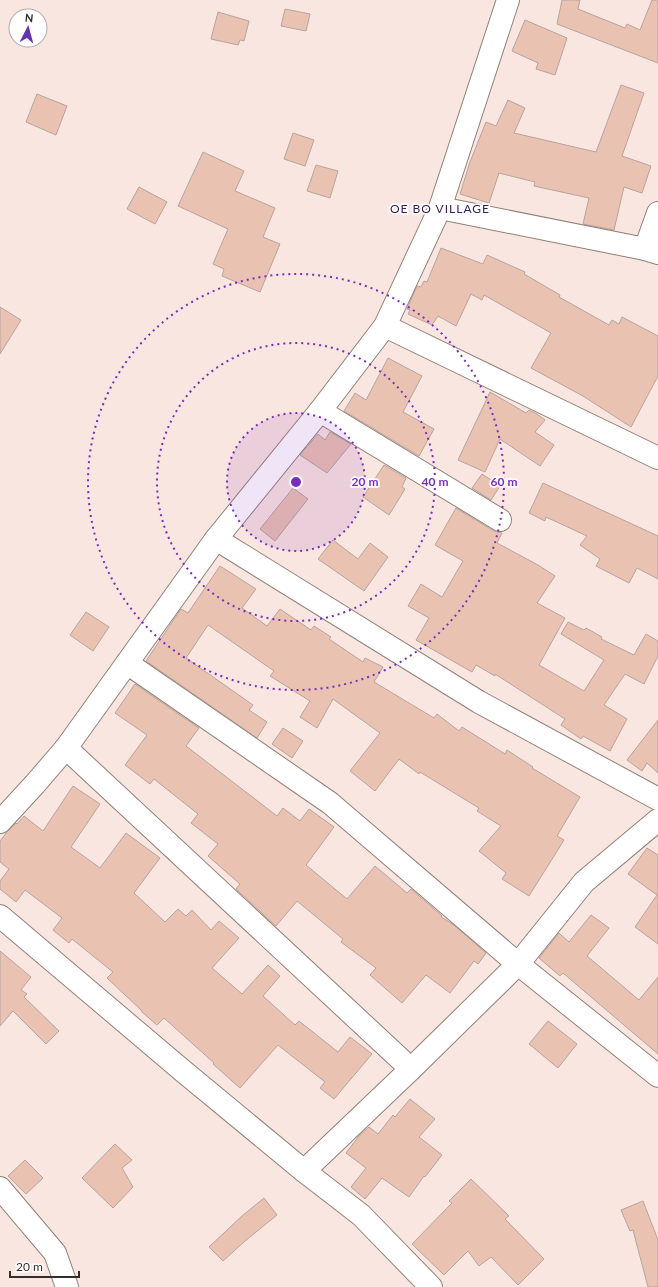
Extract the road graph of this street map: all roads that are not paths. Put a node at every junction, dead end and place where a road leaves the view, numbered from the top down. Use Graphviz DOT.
graph roads {
  1 [pos="508,0"];
  2 [pos="440,208"];
  3 [pos="658,213"];
  4 [pos="652,251"];
  5 [pos="385,326"];
  6 [pos="320,411"];
  7 [pos="658,458"];
  8 [pos="500,520"];
  9 [pos="216,539"];
  10 [pos="127,663"];
  11 [pos="66,748"];
  12 [pos="658,799"];
  13 [pos="658,820"];
  14 [pos="0,822"];
  15 [pos="0,916"];
  16 [pos="518,964"];
  17 [pos="411,1069"];
  18 [pos="658,1076"];
  19 [pos="304,1171"];
  20 [pos="0,1188"];
  21 [pos="67,1287"];
  22 [pos="431,1287"];
  1 -- 2 [label="street"];
  2 -- 4 [label="street"];
  2 -- 5 [label="street"];
  3 -- 4 [label="street"];
  5 -- 6 [label="street"];
  5 -- 7 [label="street"];
  6 -- 8 [label="street"];
  6 -- 9 [label="street"];
  9 -- 10 [label="street"];
  9 -- 12 [label="street"];
  10 -- 11 [label="street"];
  10 -- 16 [label="street"];
  11 -- 14 [label="street"];
  11 -- 17 [label="street"];
  13 -- 16 [label="street"];
  15 -- 19 [label="street"];
  16 -- 17 [label="street"];
  16 -- 18 [label="street"];
  17 -- 19 [label="street"];
  19 -- 22 [label="street"];
  20 -- 21 [label="street"];
}
